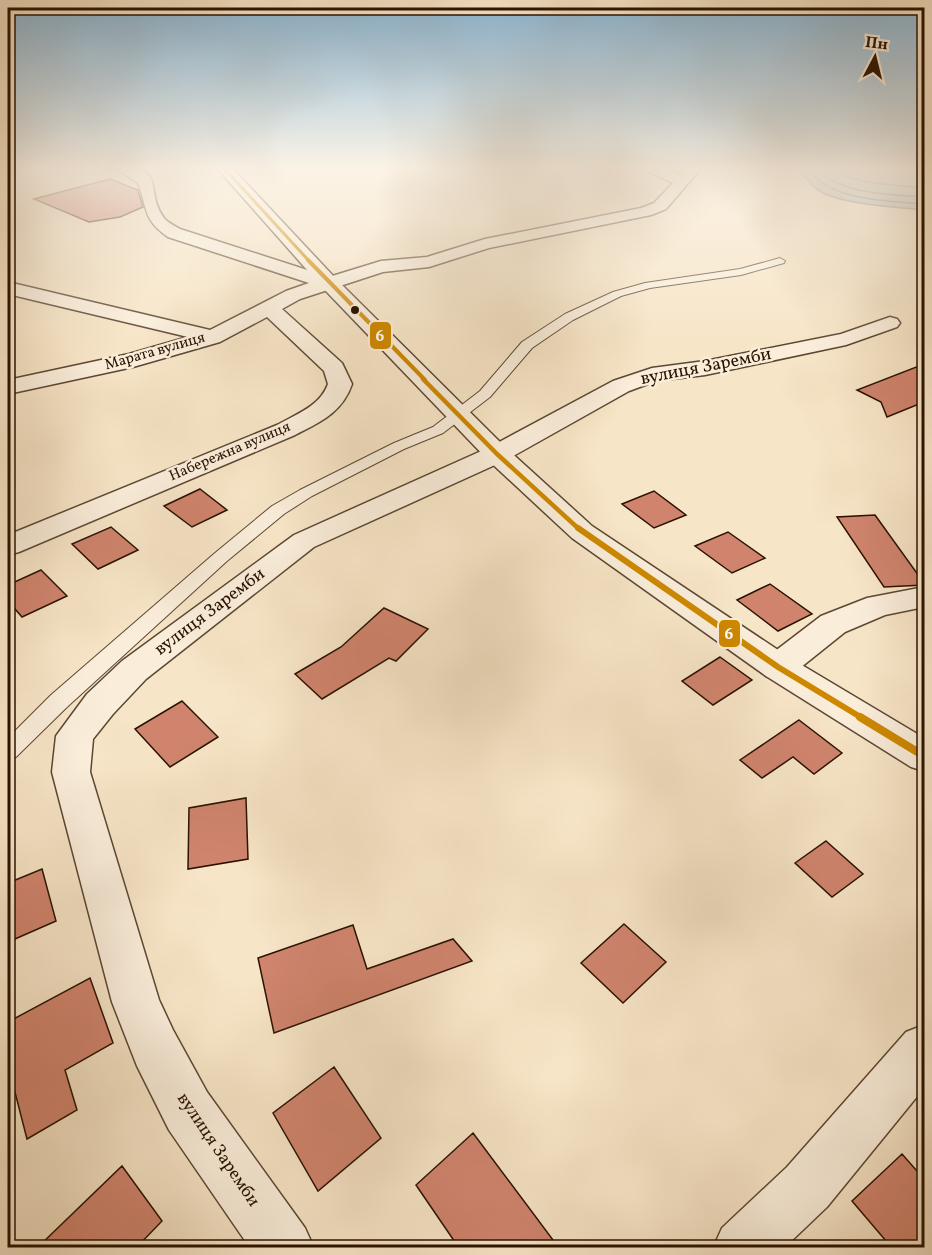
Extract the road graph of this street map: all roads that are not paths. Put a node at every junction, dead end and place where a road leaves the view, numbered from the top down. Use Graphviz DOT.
graph roads {
  1 [pos="163,226"];
  2 [pos="277,226"];
  3 [pos="577,226"];
  4 [pos="780,261"];
  5 [pos="330,284"];
  6 [pos="8,288"];
  7 [pos="267,307"];
  8 [pos="890,323"];
  9 [pos="212,337"];
  10 [pos="8,387"];
  11 [pos="458,415"];
  12 [pos="497,454"];
  13 [pos="8,546"];
  14 [pos="924,597"];
  15 [pos="778,667"];
  16 [pos="8,751"];
  17 [pos="924,756"];
  18 [pos="924,1050"];
  19 [pos="285,1248"];
  20 [pos="742,1248"];
  1 -- 5 [label="street"];
  2 -- 5 [label="street"];
  3 -- 5 [label="street, Марата вулиця"];
  4 -- 11 [label="lane"];
  5 -- 7 [label="street, Марата вулиця"];
  5 -- 11 [label="street"];
  6 -- 9 [label="street"];
  7 -- 9 [label="street, Марата вулиця"];
  7 -- 13 [label="street, Набережна вулиця"];
  8 -- 12 [label="street, вулиця Заремби"];
  9 -- 10 [label="street, Марата вулиця"];
  11 -- 12 [label="street"];
  11 -- 16 [label="lane"];
  12 -- 15 [label="street"];
  12 -- 19 [label="street, вулиця Заремби"];
  14 -- 15 [label="street"];
  15 -- 17 [label="street"];
  18 -- 20 [label="street"];
}
